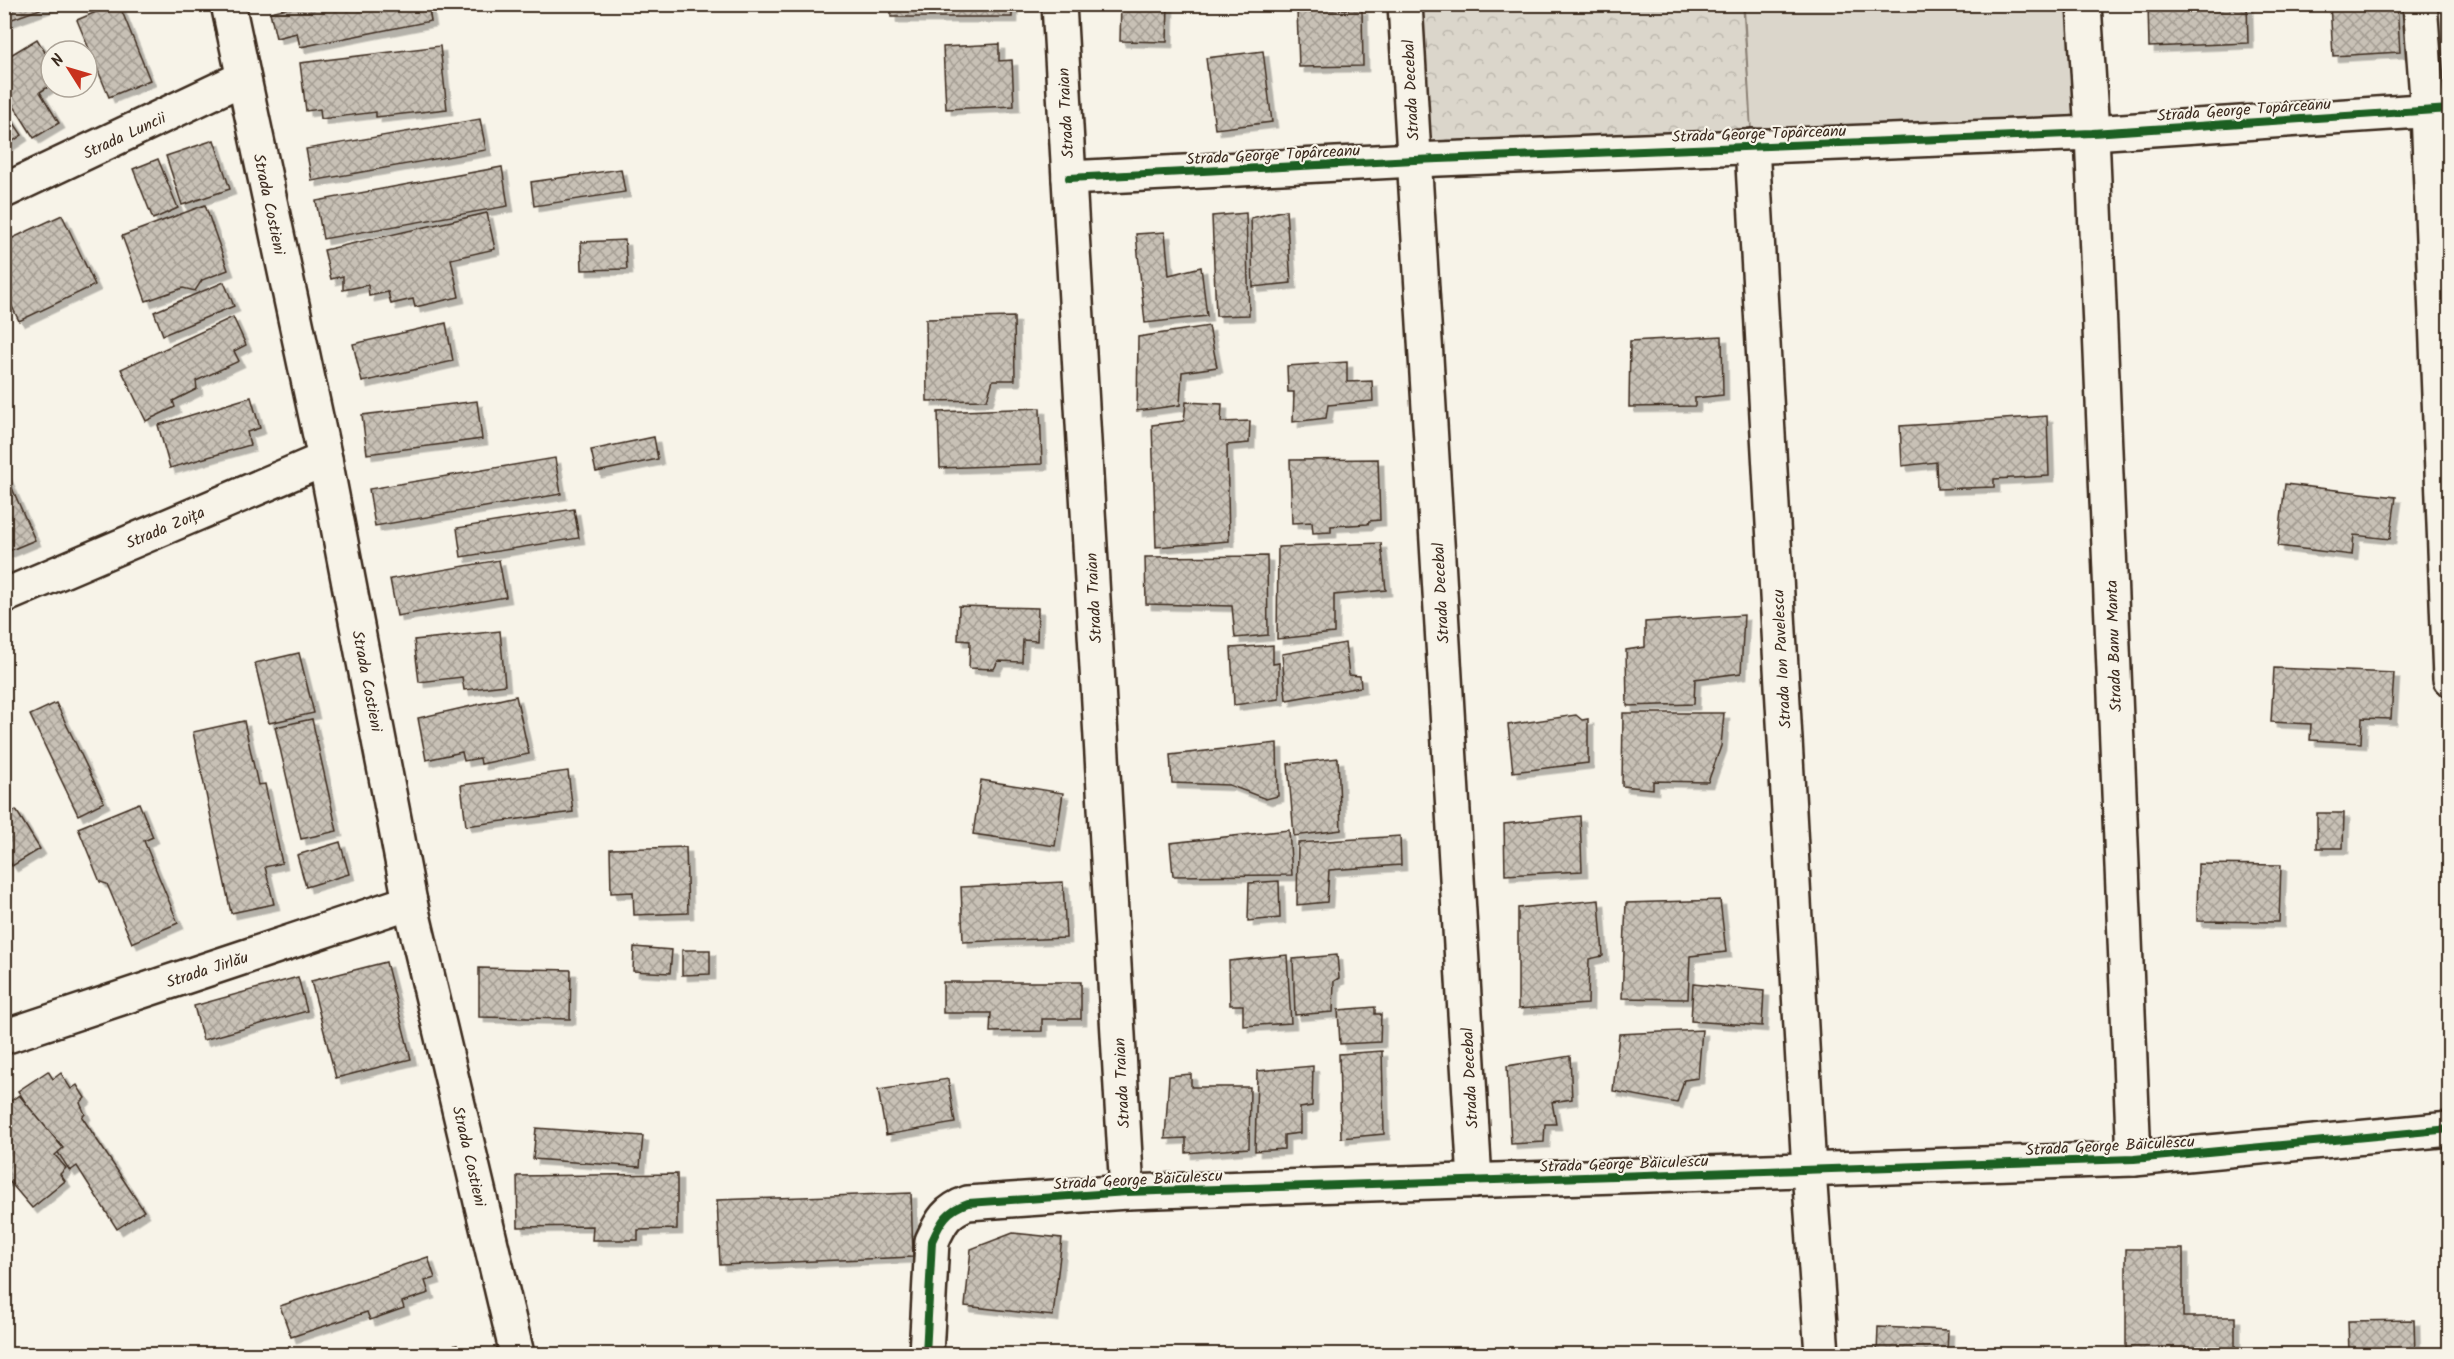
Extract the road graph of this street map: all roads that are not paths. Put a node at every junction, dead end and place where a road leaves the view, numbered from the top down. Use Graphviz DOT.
graph roads {
  1 [pos="228,4"];
  2 [pos="1059,4"];
  3 [pos="1405,4"];
  4 [pos="2084,4"];
  5 [pos="2420,4"];
  6 [pos="243,78"];
  7 [pos="2439,110"];
  8 [pos="2092,133"];
  9 [pos="1752,146"];
  10 [pos="1414,160"];
  11 [pos="1069,178"];
  12 [pos="4,191"];
  13 [pos="325,459"];
  14 [pos="4,596"];
  15 [pos="2450,679"];
  16 [pos="410,902"];
  17 [pos="4,1036"];
  18 [pos="2450,1129"];
  19 [pos="2134,1160"];
  20 [pos="1809,1171"];
  21 [pos="1475,1181"];
  22 [pos="1127,1192"];
  23 [pos="517,1354"];
  24 [pos="926,1354"];
  25 [pos="1822,1354"];
  1 -- 6 [label="street, Strada Costieni"];
  2 -- 11 [label="street, Strada Traian"];
  3 -- 10 [label="street, Strada Decebal"];
  4 -- 8 [label="street, Strada Banu Manta"];
  5 -- 7 [label="street"];
  6 -- 12 [label="street, Strada Luncii"];
  6 -- 13 [label="street, Strada Costieni"];
  7 -- 8 [label="street, Strada George Topârceanu"];
  7 -- 15 [label="street"];
  8 -- 9 [label="street, Strada George Topârceanu"];
  8 -- 19 [label="street, Strada Banu Manta"];
  9 -- 10 [label="street, Strada George Topârceanu"];
  9 -- 20 [label="street, Strada Ion Pavelescu"];
  10 -- 11 [label="street, Strada George Topârceanu"];
  10 -- 21 [label="street, Strada Decebal"];
  11 -- 22 [label="street, Strada Traian"];
  13 -- 14 [label="street, Strada Zoița"];
  13 -- 16 [label="street, Strada Costieni"];
  16 -- 17 [label="street, Strada Jirlău"];
  16 -- 23 [label="street, Strada Costieni"];
  18 -- 19 [label="street, Strada George Băiculescu"];
  19 -- 20 [label="street, Strada George Băiculescu"];
  20 -- 21 [label="street, Strada George Băiculescu"];
  20 -- 25 [label="street, Strada Ion Pavelescu"];
  21 -- 22 [label="street, Strada George Băiculescu"];
  22 -- 24 [label="street, Strada George Băiculescu"];
}
